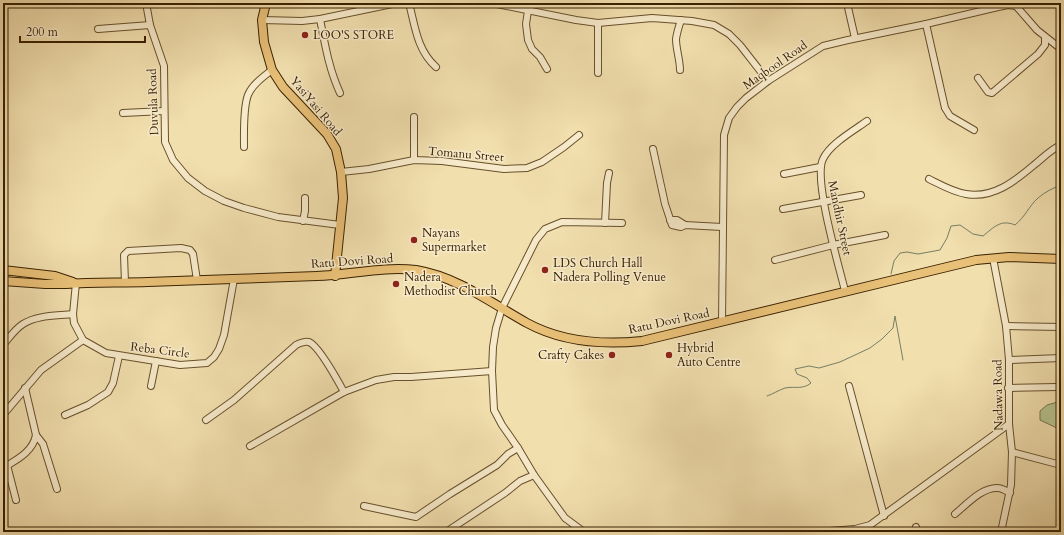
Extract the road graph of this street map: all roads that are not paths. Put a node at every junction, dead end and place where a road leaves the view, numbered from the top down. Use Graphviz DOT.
graph roads {
  1 [pos="146,3"];
  2 [pos="266,3"];
  3 [pos="397,3"];
  4 [pos="409,3"];
  5 [pos="492,3"];
  6 [pos="847,3"];
  7 [pos="505,4"];
  8 [pos="1016,4"];
  9 [pos="528,11"];
  10 [pos="320,19"];
  11 [pos="262,20"];
  12 [pos="681,20"];
  13 [pos="598,23"];
  14 [pos="926,24"];
  15 [pos="150,25"];
  16 [pos="98,28"];
  17 [pos="855,38"];
  18 [pos="1045,38"];
  19 [pos="1061,50"];
  20 [pos="436,67"];
  21 [pos="547,69"];
  22 [pos="272,70"];
  23 [pos="680,70"];
  24 [pos="598,73"];
  25 [pos="978,78"];
  26 [pos="768,81"];
  27 [pos="340,93"];
  28 [pos="164,111"];
  29 [pos="123,113"];
  30 [pos="414,117"];
  31 [pos="867,121"];
  32 [pos="974,130"];
  33 [pos="579,135"];
  34 [pos="1061,145"];
  35 [pos="244,147"];
  36 [pos="653,150"];
  37 [pos="414,160"];
  38 [pos="820,167"];
  39 [pos="341,172"];
  40 [pos="609,173"];
  41 [pos="784,174"];
  42 [pos="929,179"];
  43 [pos="861,195"];
  44 [pos="305,198"];
  45 [pos="823,201"];
  46 [pos="782,209"];
  47 [pos="303,221"];
  48 [pos="605,223"];
  49 [pos="622,223"];
  50 [pos="340,225"];
  51 [pos="722,227"];
  52 [pos="885,235"];
  53 [pos="834,245"];
  54 [pos="993,258"];
  55 [pos="1061,259"];
  56 [pos="775,260"];
  57 [pos="3,270"];
  58 [pos="335,276"];
  59 [pos="234,278"];
  60 [pos="197,280"];
  61 [pos="3,281"];
  62 [pos="125,282"];
  63 [pos="76,283"];
  64 [pos="845,291"];
  65 [pos="502,308"];
  66 [pos="73,314"];
  67 [pos="722,322"];
  68 [pos="1006,326"];
  69 [pos="1061,328"];
  70 [pos="83,340"];
  71 [pos="3,346"];
  72 [pos="119,356"];
  73 [pos="1061,358"];
  74 [pos="1009,360"];
  75 [pos="156,361"];
  76 [pos="492,371"];
  77 [pos="151,386"];
  78 [pos="849,386"];
  79 [pos="1057,387"];
  80 [pos="25,388"];
  81 [pos="1008,388"];
  82 [pos="344,392"];
  83 [pos="3,415"];
  84 [pos="65,415"];
  85 [pos="206,420"];
  86 [pos="1008,424"];
  87 [pos="36,435"];
  88 [pos="250,446"];
  89 [pos="518,448"];
  90 [pos="1012,452"];
  91 [pos="1061,465"];
  92 [pos="5,466"];
  93 [pos="534,475"];
  94 [pos="57,489"];
  95 [pos="1010,493"];
  96 [pos="16,500"];
  97 [pos="364,506"];
  98 [pos="956,514"];
  99 [pos="884,516"];
  100 [pos="446,532"];
  101 [pos="584,532"];
  102 [pos="816,532"];
  103 [pos="1001,532"];
  1 -- 15 [label="street, Duvula Road"];
  2 -- 11 [label="main road, YasiYasi Road"];
  3 -- 10 [label="street"];
  4 -- 20 [label="street"];
  5 -- 7 [label="street"];
  6 -- 17 [label="street"];
  7 -- 9 [label="street"];
  8 -- 14 [label="street, Maqbool Road"];
  8 -- 18 [label="street, Maqbool Road"];
  9 -- 13 [label="street"];
  9 -- 21 [label="street"];
  10 -- 11 [label="street"];
  10 -- 27 [label="street"];
  11 -- 22 [label="main road, YasiYasi Road"];
  12 -- 13 [label="street"];
  12 -- 23 [label="street"];
  12 -- 26 [label="street"];
  13 -- 24 [label="street"];
  14 -- 17 [label="street, Maqbool Road"];
  14 -- 32 [label="street"];
  15 -- 16 [label="street"];
  15 -- 28 [label="street, Duvula Road"];
  17 -- 26 [label="street, Maqbool Road"];
  18 -- 19 [label="street, Maqbool Road"];
  18 -- 25 [label="street"];
  22 -- 35 [label="street"];
  22 -- 39 [label="main road, YasiYasi Road"];
  26 -- 51 [label="street, Maqbool Road"];
  28 -- 29 [label="street"];
  28 -- 47 [label="street, Duvula Road"];
  30 -- 37 [label="street"];
  31 -- 38 [label="street, Mandhir Street"];
  33 -- 37 [label="street, Tomanu Street"];
  34 -- 42 [label="street"];
  36 -- 51 [label="street"];
  37 -- 39 [label="street, Tomanu Street"];
  38 -- 41 [label="street"];
  38 -- 45 [label="street, Mandhir Street"];
  39 -- 50 [label="main road, YasiYasi Road"];
  40 -- 48 [label="street"];
  43 -- 45 [label="street"];
  44 -- 47 [label="street"];
  45 -- 46 [label="street"];
  45 -- 53 [label="street, Mandhir Street"];
  47 -- 50 [label="street, Duvula Road"];
  48 -- 49 [label="street"];
  48 -- 65 [label="street"];
  50 -- 58 [label="main road, YasiYasi Road"];
  51 -- 67 [label="street, Maqbool Road"];
  52 -- 53 [label="street"];
  53 -- 56 [label="street"];
  53 -- 64 [label="street, Mandhir Street"];
  54 -- 55 [label="main road, Ratu Dovi Road"];
  54 -- 64 [label="main road, Ratu Dovi Road"];
  54 -- 68 [label="street, Nadawa Road"];
  57 -- 63 [label="main road, Ratu Dovi Road"];
  58 -- 59 [label="main road, Ratu Dovi Road"];
  58 -- 65 [label="main road, Ratu Dovi Road"];
  59 -- 60 [label="main road, Ratu Dovi Road"];
  59 -- 75 [label="street, Reba Circle"];
  60 -- 62 [label="main road, Ratu Dovi Road"];
  60 -- 62 [label="street"];
  61 -- 63 [label="main road, Ratu Dovi Road"];
  62 -- 63 [label="main road, Ratu Dovi Road"];
  63 -- 66 [label="street"];
  64 -- 67 [label="main road, Ratu Dovi Road"];
  65 -- 67 [label="main road, Ratu Dovi Road"];
  65 -- 76 [label="street"];
  66 -- 70 [label="street"];
  66 -- 71 [label="street"];
  68 -- 69 [label="street"];
  68 -- 74 [label="street, Nadawa Road"];
  70 -- 72 [label="street, Reba Circle"];
  70 -- 80 [label="street"];
  72 -- 75 [label="street, Reba Circle"];
  72 -- 84 [label="street"];
  73 -- 74 [label="street"];
  74 -- 81 [label="street, Nadawa Road"];
  75 -- 77 [label="street"];
  76 -- 82 [label="street"];
  76 -- 89 [label="street"];
  78 -- 99 [label="street"];
  79 -- 81 [label="street"];
  80 -- 83 [label="street"];
  80 -- 87 [label="street"];
  81 -- 86 [label="street, Nadawa Road"];
  82 -- 85 [label="street"];
  82 -- 88 [label="street"];
  86 -- 90 [label="street, Nadawa Road"];
  86 -- 99 [label="street"];
  87 -- 92 [label="street"];
  87 -- 94 [label="street"];
  89 -- 93 [label="street"];
  89 -- 97 [label="street"];
  90 -- 91 [label="street"];
  90 -- 95 [label="street, Nadawa Road"];
  92 -- 96 [label="street"];
  93 -- 100 [label="street"];
  93 -- 101 [label="street"];
  95 -- 98 [label="street"];
  95 -- 103 [label="street, Nadawa Road"];
  99 -- 102 [label="street"];
}
